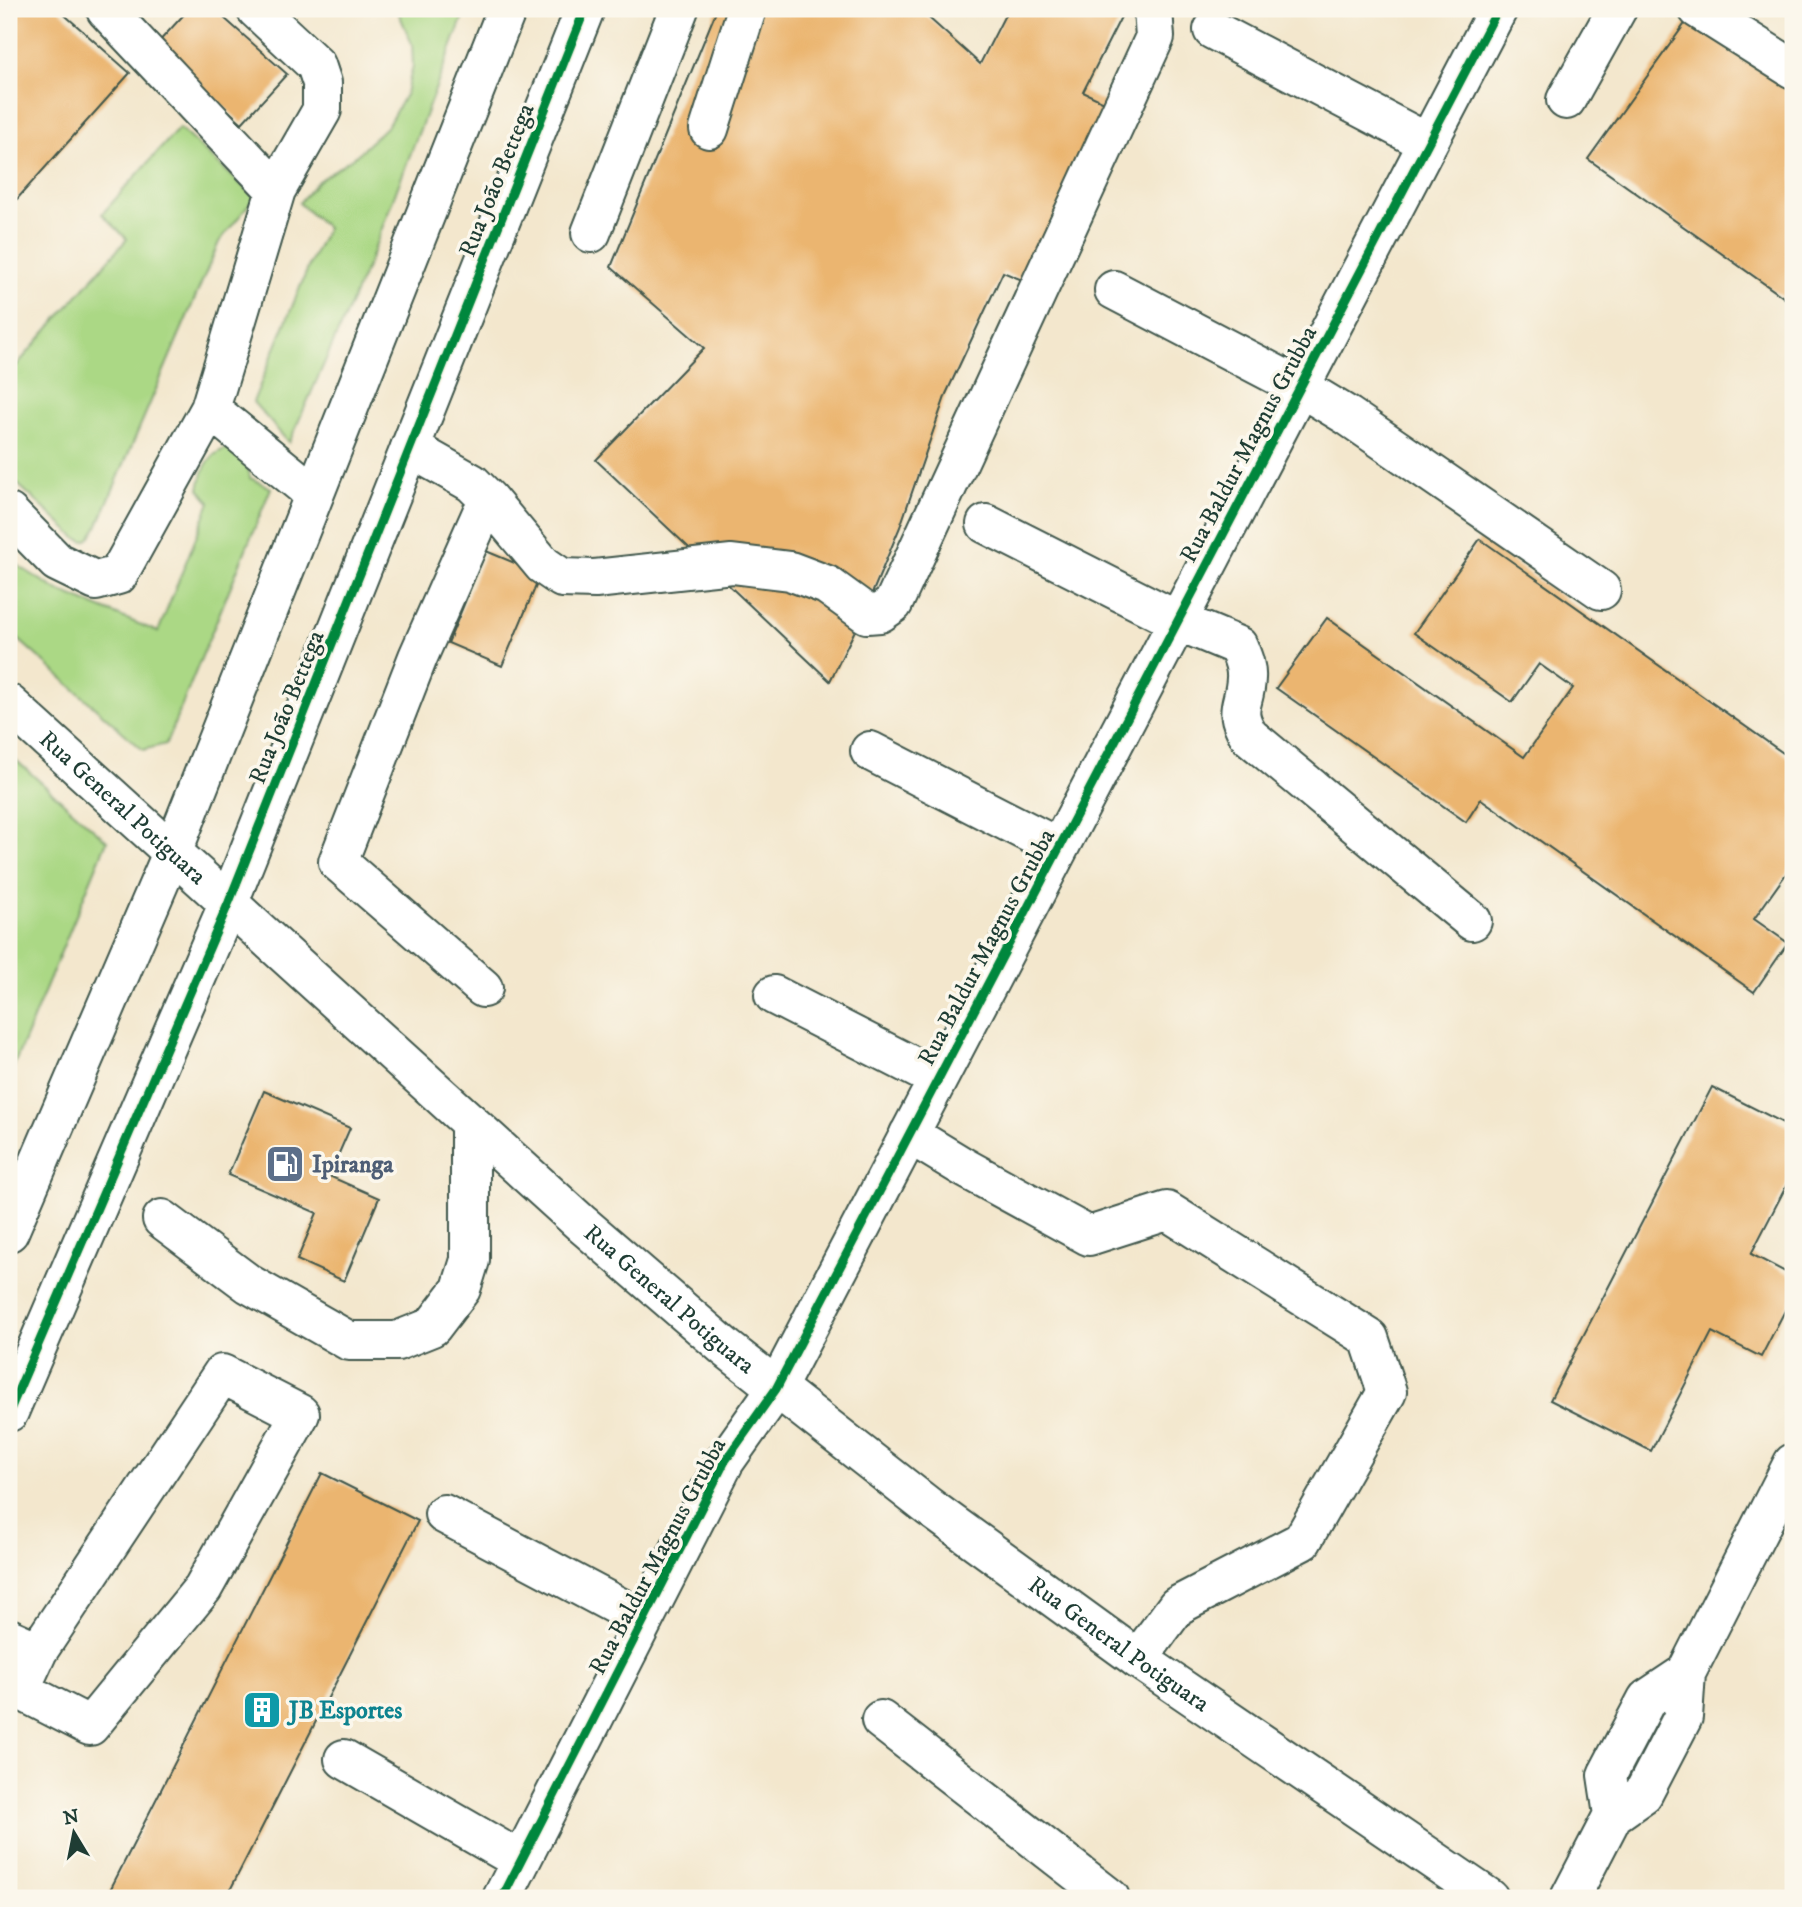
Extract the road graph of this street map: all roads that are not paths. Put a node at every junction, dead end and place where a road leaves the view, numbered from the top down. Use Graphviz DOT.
graph roads {
  1 [pos="108,9"];
  2 [pos="256,9"];
  3 [pos="507,9"];
  4 [pos="585,9"];
  5 [pos="679,9"];
  6 [pos="747,9"];
  7 [pos="1153,9"];
  8 [pos="1498,9"];
  9 [pos="1617,9"];
  10 [pos="1698,9"];
  11 [pos="1213,30"];
  12 [pos="1793,68"];
  13 [pos="1566,100"];
  14 [pos="709,129"];
  15 [pos="1428,143"];
  16 [pos="276,190"];
  17 [pos="591,233"];
  18 [pos="1114,290"];
  19 [pos="1300,387"];
  20 [pos="210,409"];
  21 [pos="410,448"];
  22 [pos="314,494"];
  23 [pos="488,499"];
  24 [pos="9,513"];
  25 [pos="986,524"];
  26 [pos="1601,590"];
  27 [pos="1178,621"];
  28 [pos="9,704"];
  29 [pos="870,751"];
  30 [pos="1059,848"];
  31 [pos="173,851"];
  32 [pos="229,902"];
  33 [pos="1472,921"];
  34 [pos="483,988"];
  35 [pos="774,995"];
  36 [pos="938,1079"];
  37 [pos="470,1122"];
  38 [pos="909,1134"];
  39 [pos="162,1219"];
  40 [pos="9,1232"];
  41 [pos="776,1389"];
  42 [pos="9,1412"];
  43 [pos="1793,1463"];
  44 [pos="444,1514"];
  45 [pos="644,1620"];
  46 [pos="23,1645"];
  47 [pos="1138,1659"];
  48 [pos="881,1720"];
  49 [pos="344,1759"];
  50 [pos="521,1861"];
  51 [pos="502,1898"];
  52 [pos="1110,1898"];
  53 [pos="1489,1898"];
  54 [pos="1570,1898"];
  1 -- 16 [label="main road"];
  2 -- 16 [label="main road"];
  3 -- 22 [label="main road"];
  4 -- 21 [label="main road, Rua João Bettega"];
  5 -- 17 [label="main road"];
  6 -- 14 [label="main road"];
  7 -- 23 [label="main road"];
  8 -- 15 [label="main road, Rua Baldur Magnus Grubba"];
  9 -- 13 [label="main road"];
  10 -- 12 [label="main road"];
  11 -- 15 [label="main road"];
  15 -- 19 [label="main road, Rua Baldur Magnus Grubba"];
  16 -- 20 [label="main road"];
  18 -- 19 [label="main road"];
  19 -- 26 [label="main road"];
  19 -- 27 [label="main road, Rua Baldur Magnus Grubba"];
  20 -- 22 [label="main road"];
  20 -- 24 [label="main road"];
  21 -- 23 [label="main road"];
  21 -- 32 [label="main road, Rua João Bettega"];
  22 -- 31 [label="main road"];
  23 -- 34 [label="main road"];
  25 -- 27 [label="main road"];
  27 -- 30 [label="main road, Rua Baldur Magnus Grubba"];
  27 -- 33 [label="main road"];
  28 -- 31 [label="main road, Rua General Potiguara"];
  29 -- 30 [label="main road"];
  30 -- 36 [label="main road, Rua Baldur Magnus Grubba"];
  31 -- 32 [label="main road, Rua General Potiguara"];
  31 -- 40 [label="main road"];
  32 -- 37 [label="main road, Rua General Potiguara"];
  32 -- 42 [label="main road, Rua João Bettega"];
  35 -- 36 [label="main road"];
  36 -- 38 [label="main road, Rua Baldur Magnus Grubba"];
  37 -- 39 [label="main road"];
  37 -- 41 [label="main road, Rua General Potiguara"];
  38 -- 41 [label="main road, Rua Baldur Magnus Grubba"];
  38 -- 47 [label="main road"];
  41 -- 45 [label="main road, Rua Baldur Magnus Grubba"];
  41 -- 47 [label="main road, Rua General Potiguara"];
  43 -- 54 [label="main road"];
  44 -- 45 [label="main road"];
  45 -- 50 [label="main road, Rua Baldur Magnus Grubba"];
  46 -- 46 [label="main road"];
  47 -- 53 [label="main road, Rua General Potiguara"];
  48 -- 52 [label="main road"];
  49 -- 50 [label="main road"];
  50 -- 51 [label="main road, Rua Baldur Magnus Grubba"];
}
